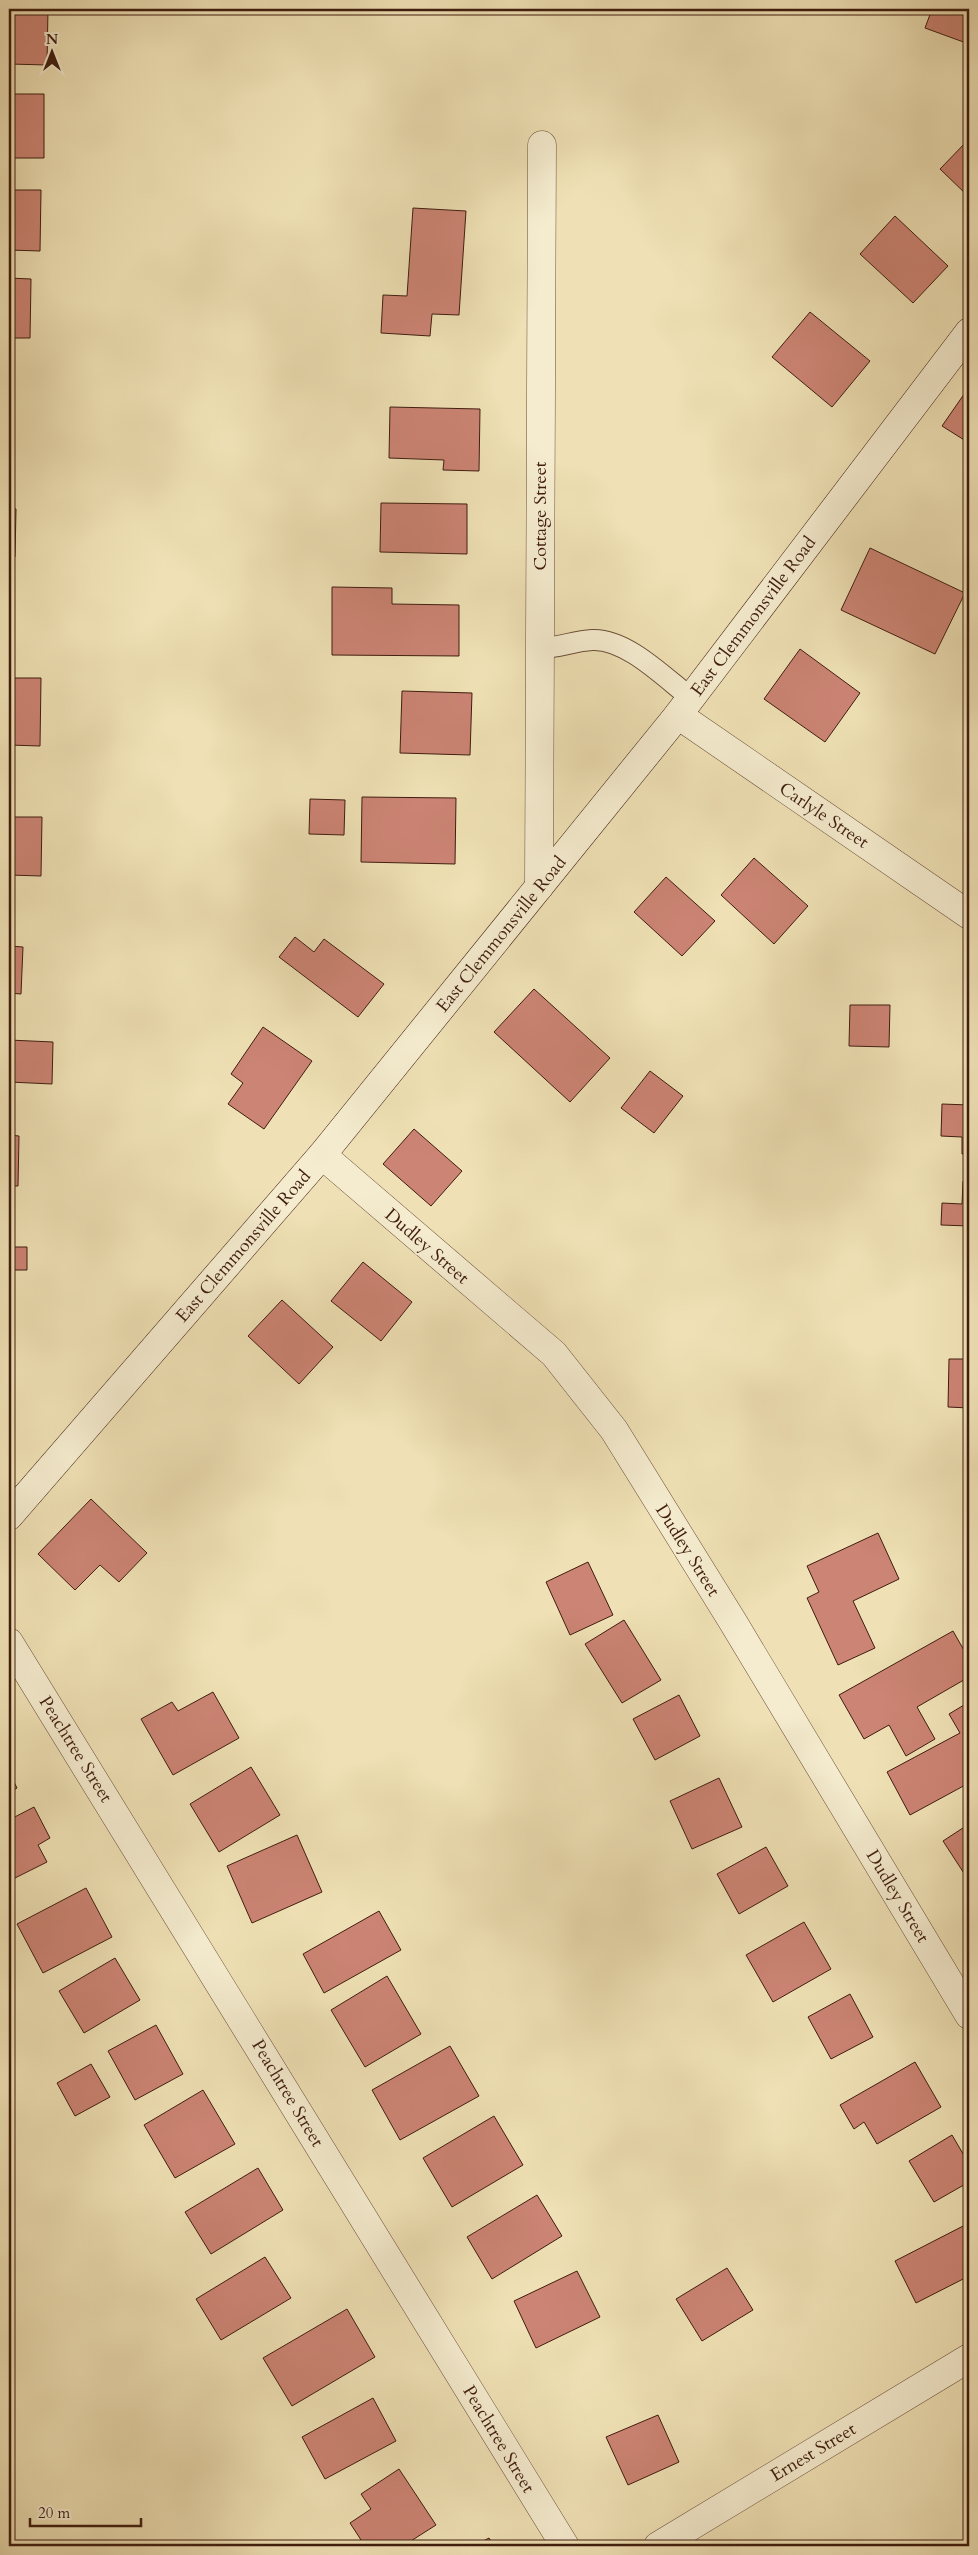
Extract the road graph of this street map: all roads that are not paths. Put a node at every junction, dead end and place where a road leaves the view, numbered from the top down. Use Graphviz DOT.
graph roads {
  1 [pos="542,145"];
  2 [pos="969,332"];
  3 [pos="539,648"];
  4 [pos="684,706"];
  5 [pos="538,887"];
  6 [pos="969,915"];
  7 [pos="322,1155"];
  8 [pos="9,1516"];
  9 [pos="9,1642"];
  10 [pos="969,2015"];
  11 [pos="969,2358"];
  12 [pos="565,2546"];
  13 [pos="658,2546"];
  1 -- 3 [label="street, Cottage Street"];
  2 -- 4 [label="street, East Clemmonsville Road"];
  3 -- 4 [label="lane"];
  3 -- 5 [label="street, Cottage Street"];
  4 -- 5 [label="street, East Clemmonsville Road"];
  4 -- 6 [label="street, Carlyle Street"];
  5 -- 7 [label="street, East Clemmonsville Road"];
  7 -- 8 [label="street, East Clemmonsville Road"];
  7 -- 10 [label="street, Dudley Street"];
  9 -- 12 [label="street, Peachtree Street"];
  11 -- 13 [label="street, Ernest Street"];
}
